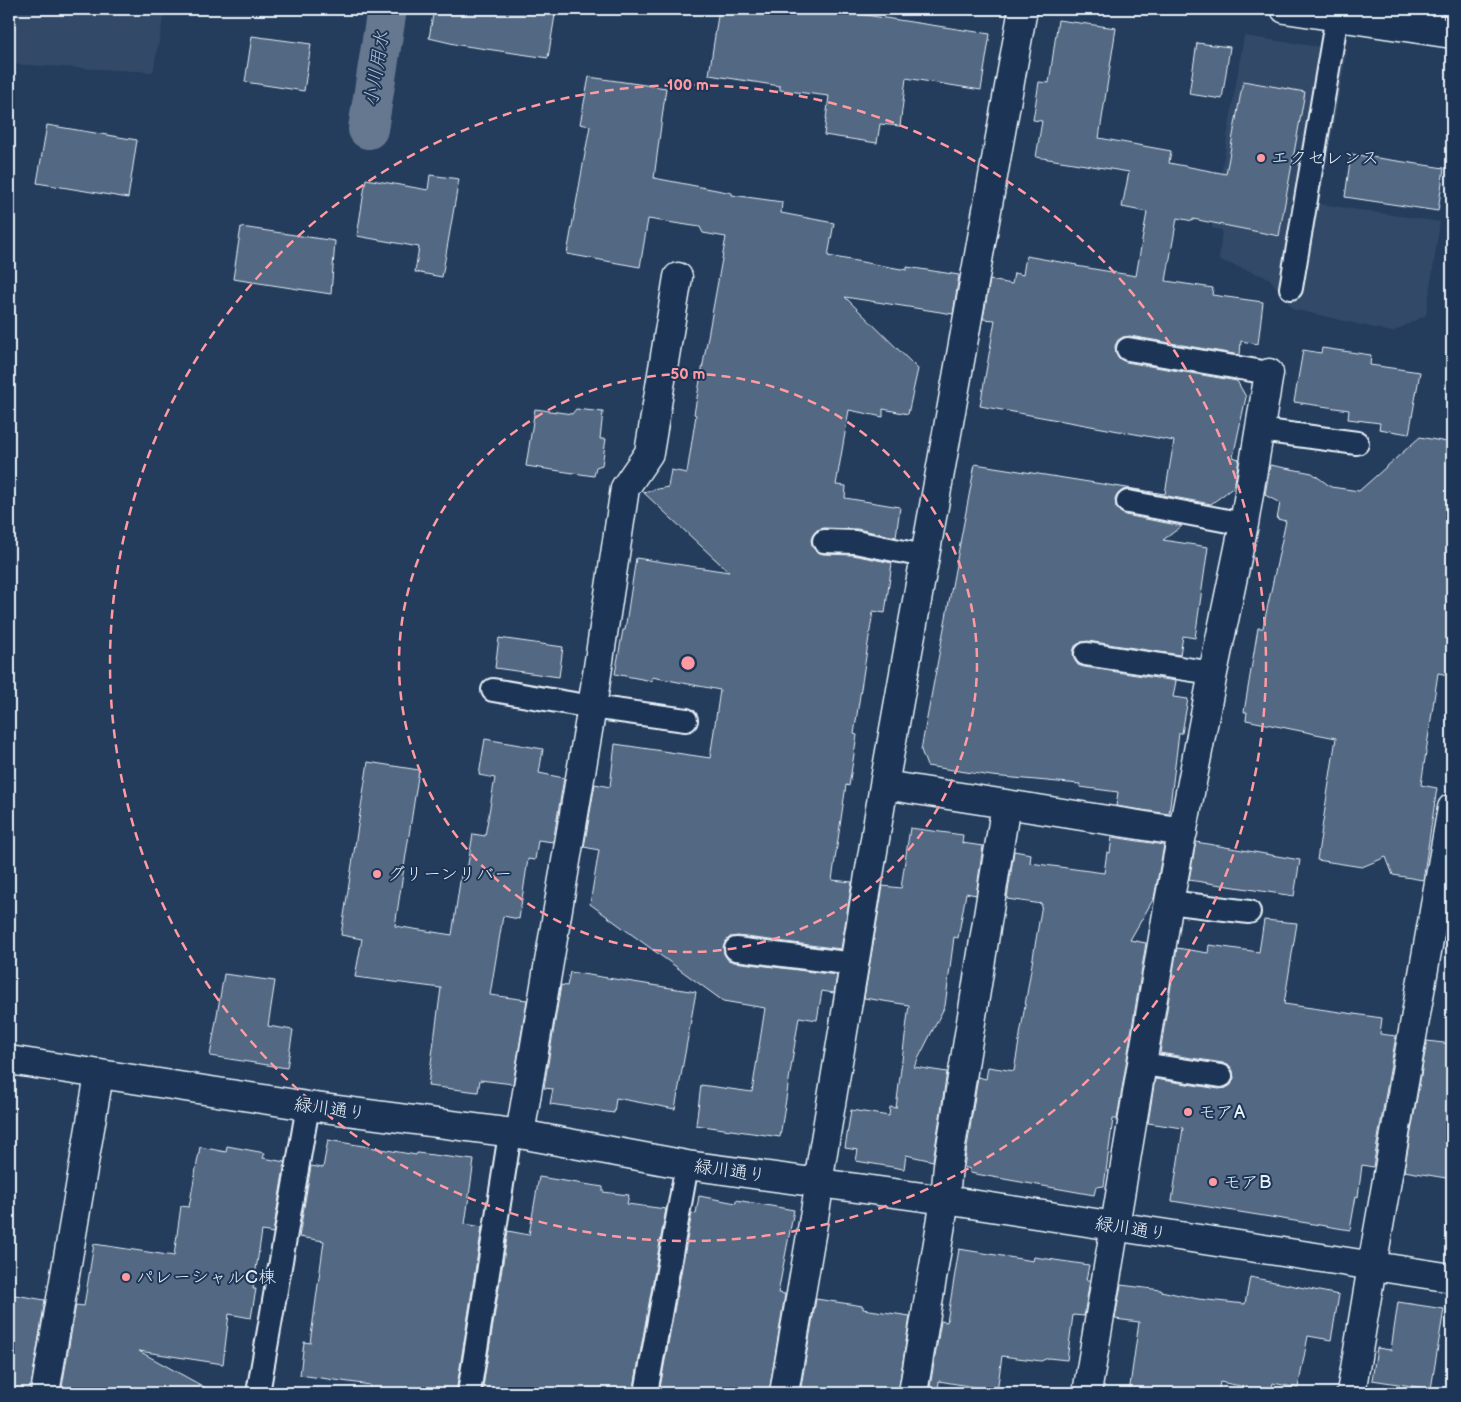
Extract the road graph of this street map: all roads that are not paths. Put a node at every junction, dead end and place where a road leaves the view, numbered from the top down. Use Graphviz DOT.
graph roads {
  1 [pos="1023,9"];
  2 [pos="1286,9"];
  3 [pos="1337,16"];
  4 [pos="1436,24"];
  5 [pos="678,277"];
  6 [pos="1291,288"];
  7 [pos="1128,349"];
  8 [pos="1268,373"];
  9 [pos="1260,430"];
  10 [pos="1357,444"];
  11 [pos="1128,502"];
  12 [pos="1244,524"];
  13 [pos="824,541"];
  14 [pos="924,556"];
  15 [pos="1086,654"];
  16 [pos="1212,673"];
  17 [pos="493,690"];
  18 [pos="592,707"];
  19 [pos="686,720"];
  20 [pos="884,785"];
  21 [pos="1006,804"];
  22 [pos="1452,808"];
  23 [pos="1183,832"];
  24 [pos="1169,902"];
  25 [pos="1249,912"];
  26 [pos="736,949"];
  27 [pos="854,964"];
  28 [pos="9,1060"];
  29 [pos="1143,1064"];
  30 [pos="99,1075"];
  31 [pos="1221,1076"];
  32 [pos="308,1106"];
  33 [pos="515,1134"];
  34 [pos="687,1165"];
  35 [pos="819,1184"];
  36 [pos="945,1200"];
  37 [pos="1115,1227"];
  38 [pos="1372,1266"];
  39 [pos="1452,1278"];
  40 [pos="46,1393"];
  41 [pos="258,1393"];
  42 [pos="469,1393"];
  43 [pos="646,1393"];
  44 [pos="784,1393"];
  45 [pos="913,1393"];
  46 [pos="1087,1393"];
  47 [pos="1351,1393"];
  1 -- 14 [label="street"];
  2 -- 3 [label="street"];
  3 -- 4 [label="street"];
  3 -- 6 [label="lane"];
  5 -- 18 [label="street"];
  7 -- 8 [label="lane"];
  8 -- 9 [label="street"];
  9 -- 10 [label="lane"];
  9 -- 12 [label="street"];
  11 -- 12 [label="lane"];
  12 -- 16 [label="street"];
  13 -- 14 [label="lane"];
  14 -- 20 [label="street"];
  15 -- 16 [label="lane"];
  16 -- 23 [label="street"];
  17 -- 18 [label="lane"];
  18 -- 19 [label="lane"];
  18 -- 33 [label="street"];
  20 -- 21 [label="street"];
  20 -- 27 [label="street"];
  21 -- 23 [label="street"];
  21 -- 36 [label="street"];
  22 -- 38 [label="street"];
  23 -- 24 [label="street"];
  24 -- 25 [label="lane"];
  24 -- 29 [label="street"];
  26 -- 27 [label="lane"];
  27 -- 35 [label="street"];
  28 -- 30 [label="street, 緑川通り"];
  29 -- 31 [label="lane"];
  29 -- 37 [label="street"];
  30 -- 32 [label="street, 緑川通り"];
  30 -- 40 [label="street"];
  32 -- 33 [label="street, 緑川通り"];
  32 -- 41 [label="lane"];
  33 -- 34 [label="street, 緑川通り"];
  33 -- 42 [label="lane"];
  34 -- 35 [label="street, 緑川通り"];
  34 -- 43 [label="lane"];
  35 -- 36 [label="street, 緑川通り"];
  35 -- 44 [label="street"];
  36 -- 37 [label="street, 緑川通り"];
  36 -- 45 [label="street"];
  37 -- 38 [label="street, 緑川通り"];
  37 -- 46 [label="street"];
  38 -- 39 [label="street, 緑川通り"];
  38 -- 47 [label="street"];
}
